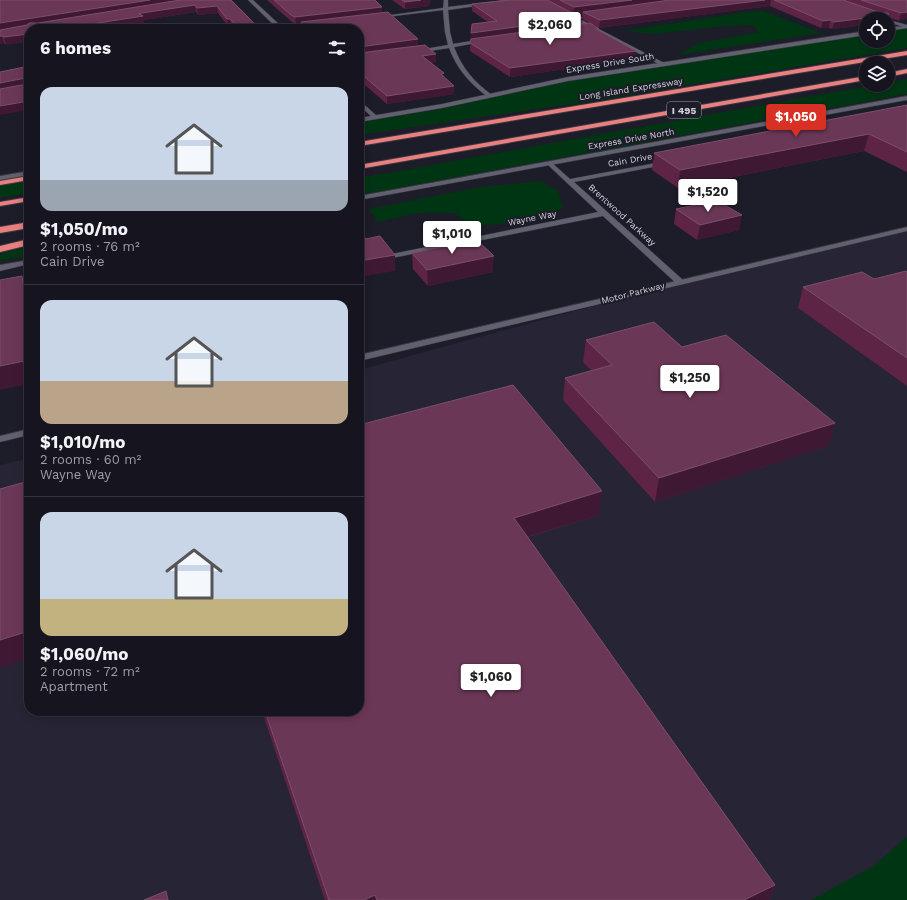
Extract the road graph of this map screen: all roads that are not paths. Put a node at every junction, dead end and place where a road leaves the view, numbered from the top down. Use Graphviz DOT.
graph roads {
  1 [pos="250,0"];
  2 [pos="446,0"];
  3 [pos="516,0"];
  4 [pos="445,8"];
  5 [pos="566,14"];
  6 [pos="580,16"];
  7 [pos="573,17"];
  8 [pos="372,18"];
  9 [pos="895,23"];
  10 [pos="276,24"];
  11 [pos="591,27"];
  12 [pos="907,27"];
  13 [pos="584,28"];
  14 [pos="895,28"];
  15 [pos="859,34"];
  16 [pos="490,41"];
  17 [pos="452,46"];
  18 [pos="413,51"];
  19 [pos="907,53"];
  20 [pos="663,64"];
  21 [pos="907,71"];
  22 [pos="895,74"];
  23 [pos="859,79"];
  24 [pos="490,96"];
  25 [pos="907,98"];
  26 [pos="364,107"];
  27 [pos="572,108"];
  28 [pos="376,118"];
  29 [pos="364,119"];
  30 [pos="364,139"];
  31 [pos="502,141"];
  32 [pos="364,143"];
  33 [pos="674,162"];
  34 [pos="550,164"];
  35 [pos="364,165"];
  36 [pos="364,169"];
  37 [pos="24,174"];
  38 [pos="0,178"];
  39 [pos="24,179"];
  40 [pos="569,181"];
  41 [pos="0,183"];
  42 [pos="364,197"];
  43 [pos="24,201"];
  44 [pos="0,204"];
  45 [pos="605,213"];
  46 [pos="24,226"];
  47 [pos="907,229"];
  48 [pos="0,230"];
  49 [pos="24,243"];
  50 [pos="0,249"];
  51 [pos="392,256"];
  52 [pos="24,263"];
  53 [pos="0,268"];
  54 [pos="680,282"];
  55 [pos="364,357"];
  56 [pos="24,433"];
  57 [pos="0,439"];
  1 -- 10 [label="main road"];
  2 -- 4 [label="main road"];
  3 -- 4 [label="main road"];
  4 -- 8 [label="main road"];
  4 -- 17 [label="main road"];
  5 -- 7 [label="main road"];
  6 -- 7 [label="main road"];
  7 -- 11 [label="main road"];
  9 -- 12 [label="main road"];
  11 -- 13 [label="main road"];
  11 -- 20 [label="main road"];
  12 -- 14 [label="main road"];
  15 -- 20 [label="main road, Express Drive South"];
  16 -- 17 [label="main road"];
  17 -- 18 [label="main road"];
  17 -- 24 [label="main road"];
  19 -- 27 [label="highway, Long Island Expressway / I 495"];
  20 -- 24 [label="main road, Express Drive South"];
  21 -- 22 [label="highway"];
  23 -- 31 [label="highway, I 495"];
  24 -- 28 [label="main road, Express Drive South"];
  25 -- 34 [label="main road, Express Drive North"];
  26 -- 28 [label="main road"];
  27 -- 30 [label="highway"];
  27 -- 32 [label="highway, Long Island Expressway / I 495"];
  28 -- 29 [label="main road, Express Drive South"];
  31 -- 35 [label="highway, I 495"];
  31 -- 36 [label="highway"];
  33 -- 40 [label="main road, Cain Drive"];
  34 -- 40 [label="main road, Brentwood Parkway"];
  34 -- 42 [label="main road, Express Drive North"];
  37 -- 38 [label="main road"];
  39 -- 41 [label="highway"];
  40 -- 45 [label="main road, Brentwood Parkway"];
  43 -- 44 [label="highway"];
  45 -- 51 [label="main road, Wayne Way"];
  45 -- 54 [label="main road, Brentwood Parkway"];
  46 -- 48 [label="highway"];
  47 -- 54 [label="main road, Motor Parkway"];
  49 -- 50 [label="highway"];
  52 -- 53 [label="main road"];
  54 -- 55 [label="main road, Motor Parkway"];
  56 -- 57 [label="main road"];
}
